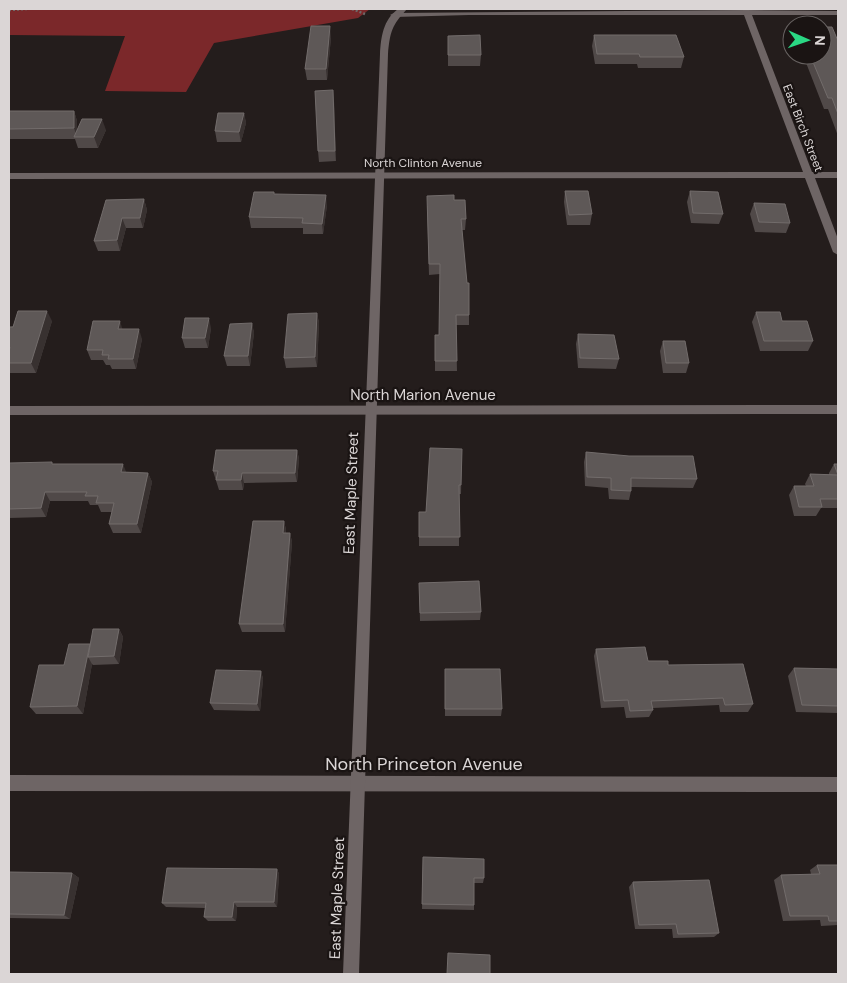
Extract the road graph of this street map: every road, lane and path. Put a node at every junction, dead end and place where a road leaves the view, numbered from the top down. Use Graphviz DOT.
graph roads {
  1 [pos="27,9"];
  2 [pos="352,9"];
  3 [pos="9,10"];
  4 [pos="398,12"];
  5 [pos="747,12"];
  6 [pos="838,13"];
  7 [pos="365,14"];
  8 [pos="808,175"];
  9 [pos="838,175"];
  10 [pos="9,176"];
  11 [pos="379,176"];
  12 [pos="838,252"];
  13 [pos="838,409"];
  14 [pos="371,410"];
  15 [pos="9,411"];
  16 [pos="9,783"];
  17 [pos="356,783"];
  18 [pos="838,785"];
  19 [pos="351,974"];
  1 -- 3 [label="path"];
  2 -- 7 [label="path"];
  4 -- 5 [label="street"];
  4 -- 11 [label="street, East Maple Street"];
  5 -- 6 [label="street"];
  5 -- 8 [label="street, East Birch Street"];
  8 -- 9 [label="street, North Clinton Avenue"];
  8 -- 11 [label="street, North Clinton Avenue"];
  8 -- 12 [label="street, East Birch Street"];
  10 -- 11 [label="street, North Clinton Avenue"];
  11 -- 14 [label="street, East Maple Street"];
  13 -- 14 [label="street, North Marion Avenue"];
  14 -- 15 [label="street, North Marion Avenue"];
  14 -- 17 [label="street, East Maple Street"];
  16 -- 17 [label="street, North Princeton Avenue"];
  17 -- 18 [label="street, North Princeton Avenue"];
  17 -- 19 [label="street, East Maple Street"];
}
